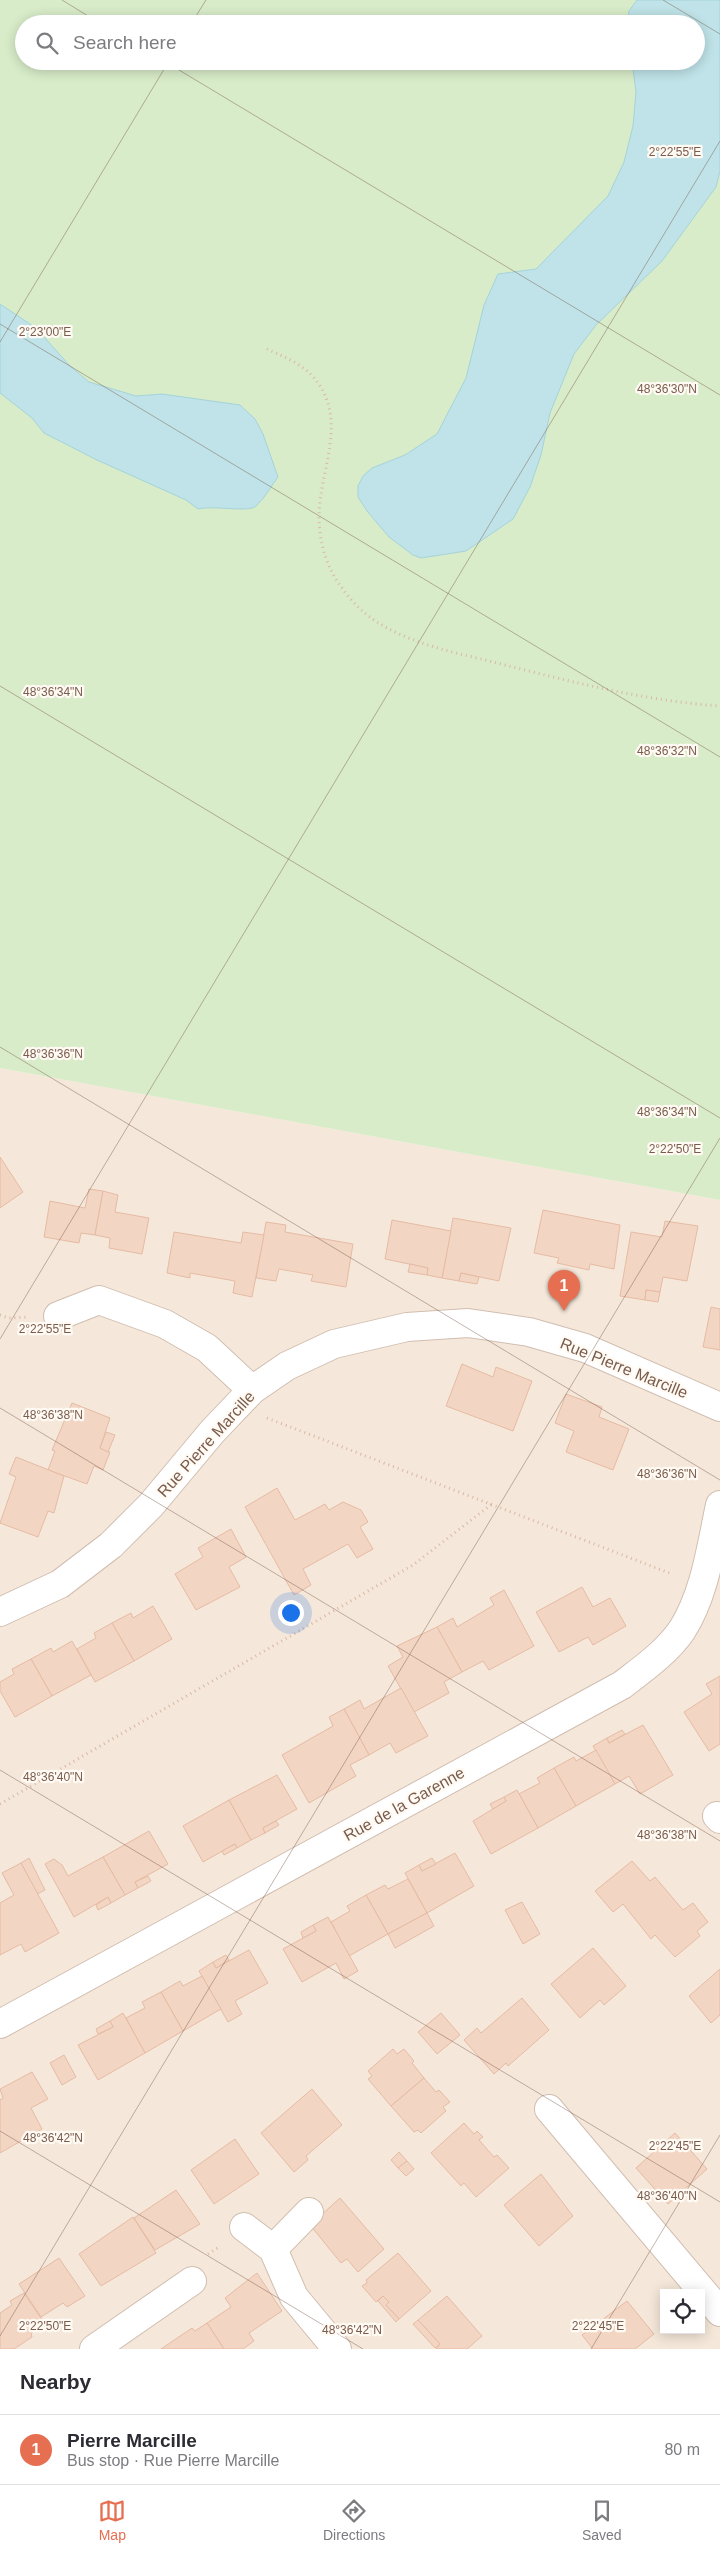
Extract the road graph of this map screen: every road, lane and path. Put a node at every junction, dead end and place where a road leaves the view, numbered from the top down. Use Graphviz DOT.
graph roads {
  1 [pos="267,350"];
  2 [pos="720,706"];
  3 [pos="58,1316"];
  4 [pos="244,1398"];
  5 [pos="720,1407"];
  6 [pos="492,1504"];
  7 [pos="720,1506"];
  8 [pos="701,1585"];
  9 [pos="0,1612"];
  10 [pos="0,1804"];
  11 [pos="0,2024"];
  12 [pos="549,2109"];
  13 [pos="309,2212"];
  14 [pos="244,2227"];
  15 [pos="273,2249"];
  16 [pos="192,2281"];
  17 [pos="720,2312"];
  18 [pos="100,2347"];
  19 [pos="337,2349"];
  1 -- 2 [label="path"];
  3 -- 4 [label="street"];
  4 -- 5 [label="street, Rue Pierre Marcille"];
  4 -- 6 [label="path"];
  4 -- 9 [label="street, Rue Pierre Marcille"];
  6 -- 8 [label="path"];
  6 -- 10 [label="path"];
  7 -- 8 [label="street, Rue de la Garenne"];
  8 -- 11 [label="street, Rue de la Garenne"];
  12 -- 17 [label="street"];
  13 -- 15 [label="street"];
  14 -- 15 [label="street"];
  15 -- 19 [label="street"];
  16 -- 18 [label="street"];
}
